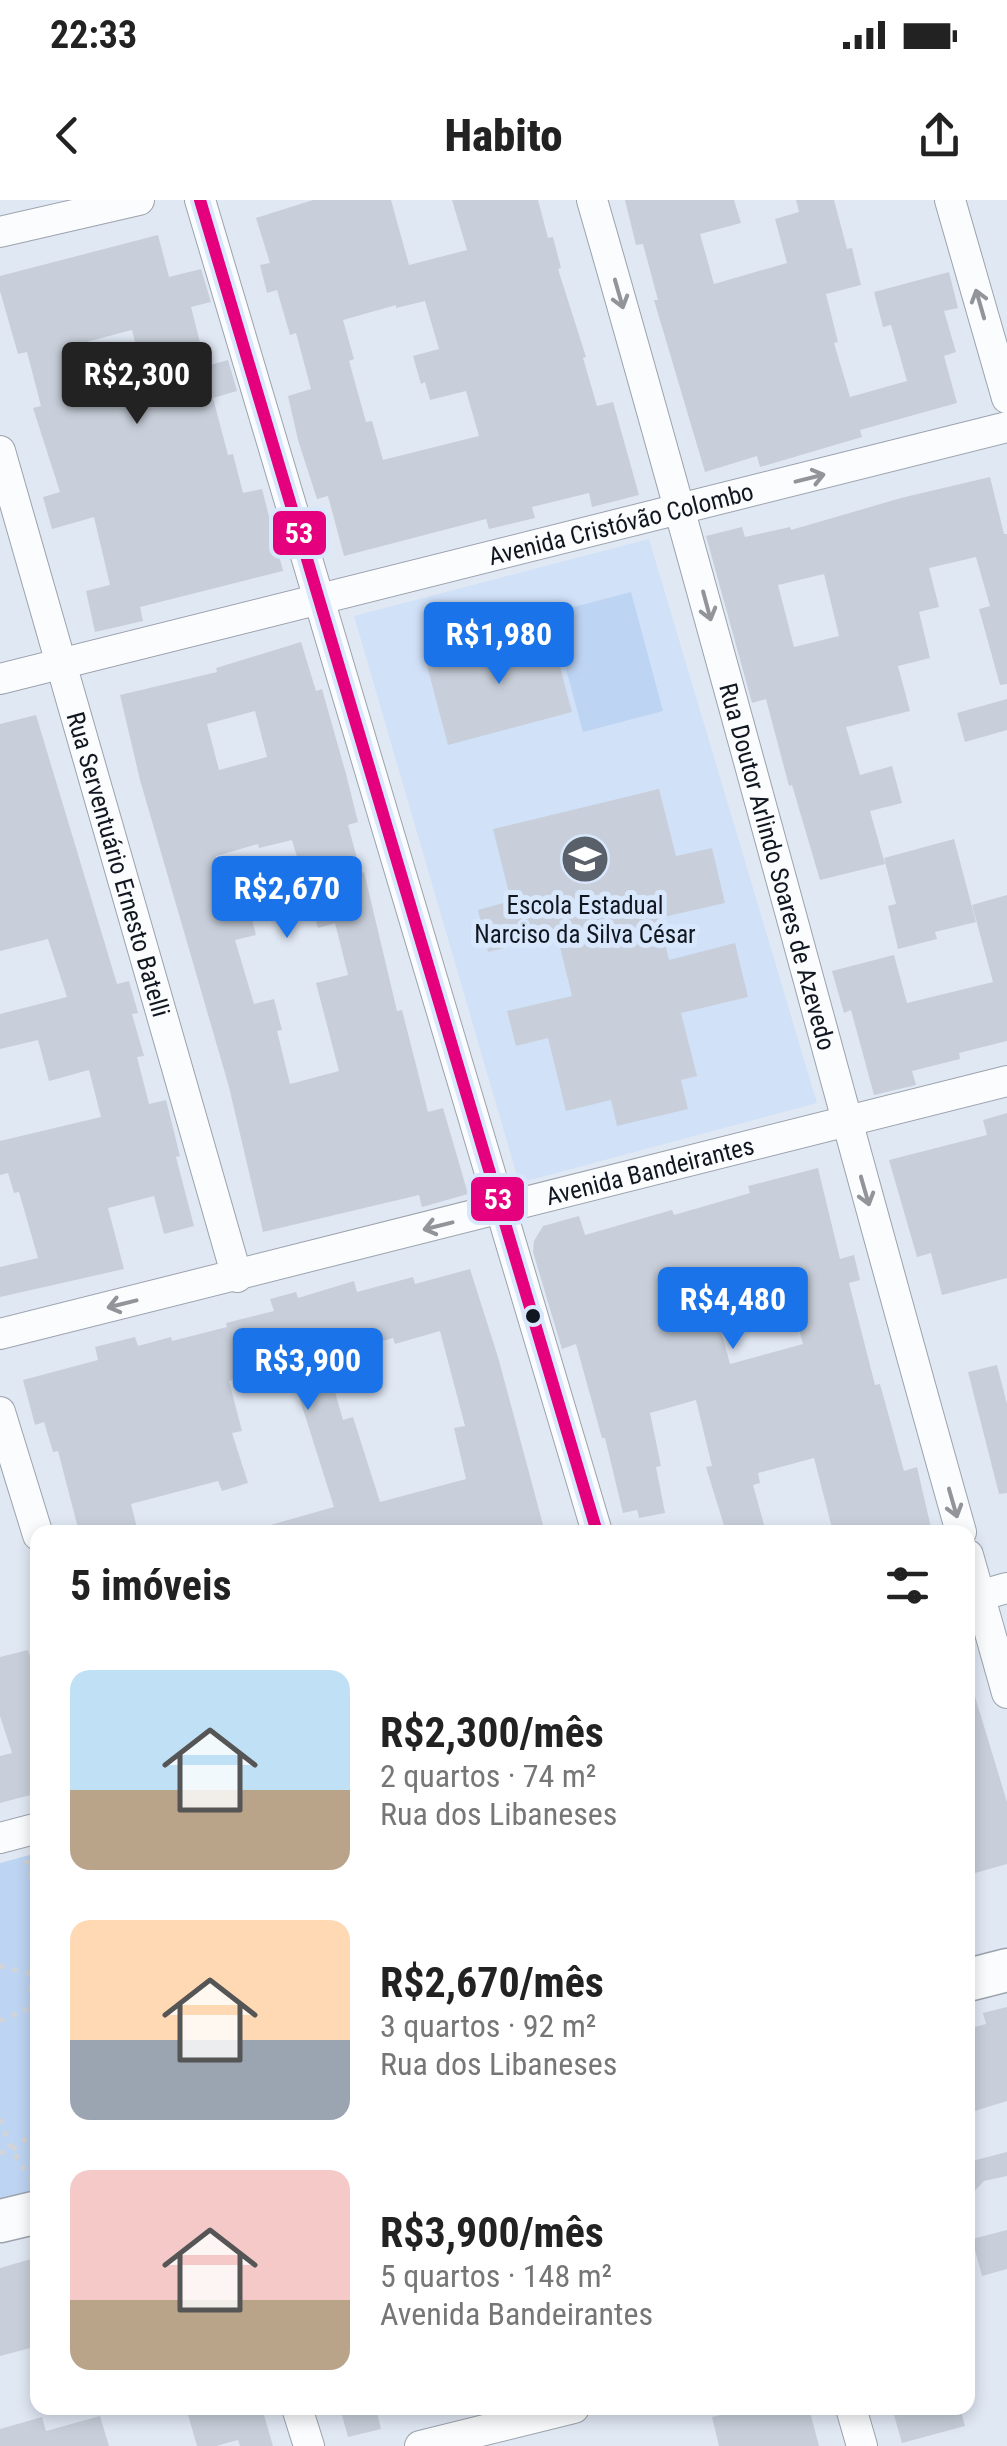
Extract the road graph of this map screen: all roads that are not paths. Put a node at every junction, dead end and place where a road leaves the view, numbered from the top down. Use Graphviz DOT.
graph roads {
  1 [pos="139,200"];
  2 [pos="200,200"];
  3 [pos="592,200"];
  4 [pos="950,200"];
  5 [pos="0,232"];
  6 [pos="1007,398"];
  7 [pos="1007,427"];
  8 [pos="0,452"];
  9 [pos="682,510"];
  10 [pos="318,600"];
  11 [pos="61,663"];
  12 [pos="0,679"];
  13 [pos="1007,1081"];
  14 [pos="845,1122"];
  15 [pos="499,1210"];
  16 [pos="237,1277"];
  17 [pos="0,1334"];
  18 [pos="0,1412"];
  19 [pos="35,1525"];
  20 [pos="595,1525"];
  21 [pos="959,1525"];
  22 [pos="984,1594"];
  23 [pos="1007,1694"];
  24 [pos="30,1830"];
  25 [pos="0,1838"];
  26 [pos="1007,1970"];
  27 [pos="975,1978"];
  28 [pos="30,2214"];
  29 [pos="0,2222"];
  30 [pos="299,2415"];
  31 [pos="546,2415"];
  32 [pos="853,2415"];
  33 [pos="309,2446"];
  34 [pos="420,2446"];
  35 [pos="862,2446"];
  1 -- 5 [label="street"];
  2 -- 10 [label="street"];
  3 -- 9 [label="street, Rua Doutor Arlindo Soares de Azevedo, one-way"];
  6 -- 4 [label="street, one-way"];
  9 -- 7 [label="street, Avenida Cristóvão Colombo, one-way"];
  8 -- 11 [label="street, Rua Serventuário Ernesto Batelli"];
  9 -- 10 [label="street, Avenida Cristóvão Colombo"];
  9 -- 14 [label="street, Rua Doutor Arlindo Soares de Azevedo, one-way"];
  10 -- 11 [label="street, Avenida Cristóvão Colombo"];
  10 -- 15 [label="street"];
  11 -- 12 [label="street, Avenida Cristóvão Colombo"];
  11 -- 16 [label="street, Rua Serventuário Ernesto Batelli"];
  13 -- 14 [label="street, Avenida Bandeirantes"];
  14 -- 15 [label="street, Avenida Bandeirantes"];
  14 -- 21 [label="street, Rua Doutor Arlindo Soares de Azevedo, one-way"];
  15 -- 16 [label="street, Avenida Bandeirantes, one-way"];
  15 -- 20 [label="street"];
  16 -- 17 [label="street, Avenida Bandeirantes, one-way"];
  18 -- 19 [label="street"];
  22 -- 23 [label="street"];
  24 -- 25 [label="street"];
  26 -- 27 [label="street"];
  28 -- 29 [label="street"];
  30 -- 33 [label="street"];
  31 -- 34 [label="street"];
  32 -- 35 [label="street"];
}
